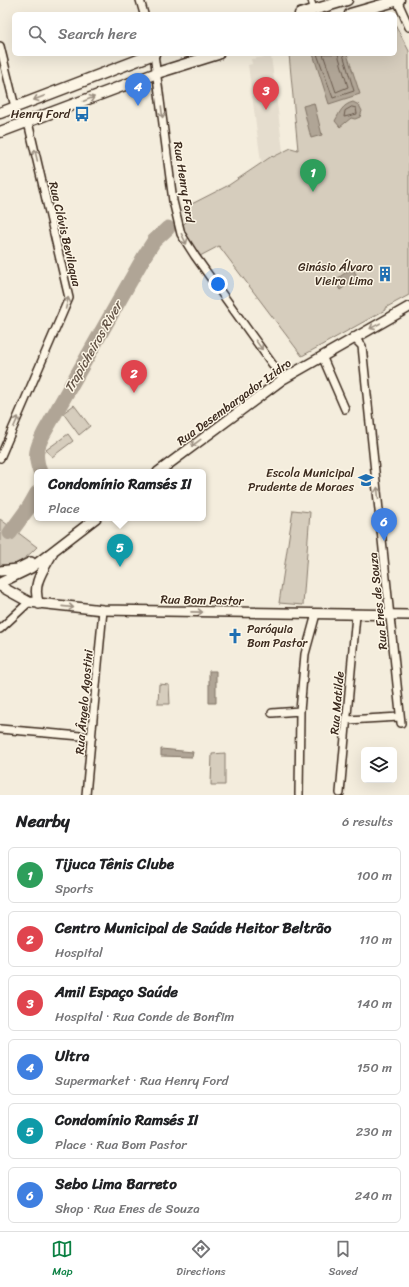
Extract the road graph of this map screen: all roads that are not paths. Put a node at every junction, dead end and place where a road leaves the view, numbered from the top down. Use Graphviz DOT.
graph roads {
  1 [pos="140,0"];
  2 [pos="311,0"];
  3 [pos="347,0"];
  4 [pos="398,0"];
  5 [pos="314,10"];
  6 [pos="143,12"];
  7 [pos="307,12"];
  8 [pos="357,12"];
  9 [pos="409,27"];
  10 [pos="0,46"];
  11 [pos="149,56"];
  12 [pos="154,56"];
  13 [pos="212,56"];
  14 [pos="157,73"];
  15 [pos="15,107"];
  16 [pos="0,113"];
  17 [pos="28,122"];
  18 [pos="0,132"];
  19 [pos="409,307"];
  20 [pos="353,337"];
  21 [pos="322,356"];
  22 [pos="283,379"];
  23 [pos="345,409"];
  24 [pos="0,458"];
  25 [pos="162,469"];
  26 [pos="92,521"];
  27 [pos="56,548"];
  28 [pos="0,571"];
  29 [pos="0,585"];
  30 [pos="29,602"];
  31 [pos="39,604"];
  32 [pos="103,610"];
  33 [pos="316,614"];
  34 [pos="356,615"];
  35 [pos="409,615"];
  36 [pos="391,616"];
  37 [pos="0,629"];
  38 [pos="300,711"];
  39 [pos="272,713"];
  40 [pos="347,720"];
  41 [pos="0,729"];
  42 [pos="92,737"];
  43 [pos="340,793"];
  44 [pos="86,795"];
  45 [pos="300,795"];
  1 -- 6 [label="street"];
  2 -- 5 [label="street"];
  3 -- 5 [label="main road"];
  4 -- 8 [label="main road"];
  4 -- 9 [label="street"];
  5 -- 7 [label="main road"];
  10 -- 15 [label="street"];
  11 -- 15 [label="main road, one-way"];
  12 -- 14 [label="street, Rua Henry Ford"];
  13 -- 14 [label="main road"];
  17 -- 14 [label="main road, one-way"];
  14 -- 22 [label="street, Rua Henry Ford, one-way"];
  15 -- 16 [label="main road"];
  17 -- 18 [label="main road"];
  24 -- 17 [label="street, Rua Clóvis Bevilaqua, one-way"];
  19 -- 20 [label="street, Rua Desembargador Izidro, one-way"];
  20 -- 21 [label="street, Rua Desembargador Izidro"];
  36 -- 20 [label="street, Rua Enes de Souza, one-way"];
  21 -- 22 [label="street, Rua Desembargador Izidro"];
  21 -- 23 [label="street"];
  22 -- 25 [label="street, Rua Desembargador Izidro, one-way"];
  26 -- 27 [label="street"];
  27 -- 28 [label="street"];
  27 -- 29 [label="street"];
  27 -- 31 [label="street"];
  29 -- 30 [label="street, Rua Bom Pastor"];
  30 -- 31 [label="street, Rua Bom Pastor"];
  30 -- 37 [label="street"];
  31 -- 32 [label="street, Rua Bom Pastor, one-way"];
  32 -- 33 [label="street, Rua Bom Pastor, one-way"];
  32 -- 42 [label="street, Rua Ângelo Agostini"];
  33 -- 34 [label="street, Rua Bom Pastor"];
  33 -- 38 [label="street"];
  34 -- 36 [label="street, Rua Bom Pastor"];
  34 -- 40 [label="street, Rua Matilde"];
  35 -- 36 [label="street, Rua Bom Pastor"];
  36 -- 40 [label="street, Rua Enes de Souza"];
  38 -- 39 [label="street"];
  38 -- 45 [label="street"];
  40 -- 43 [label="street, Rua Matilde"];
  41 -- 42 [label="street"];
  42 -- 44 [label="street, Rua Ângelo Agostini"];
}
